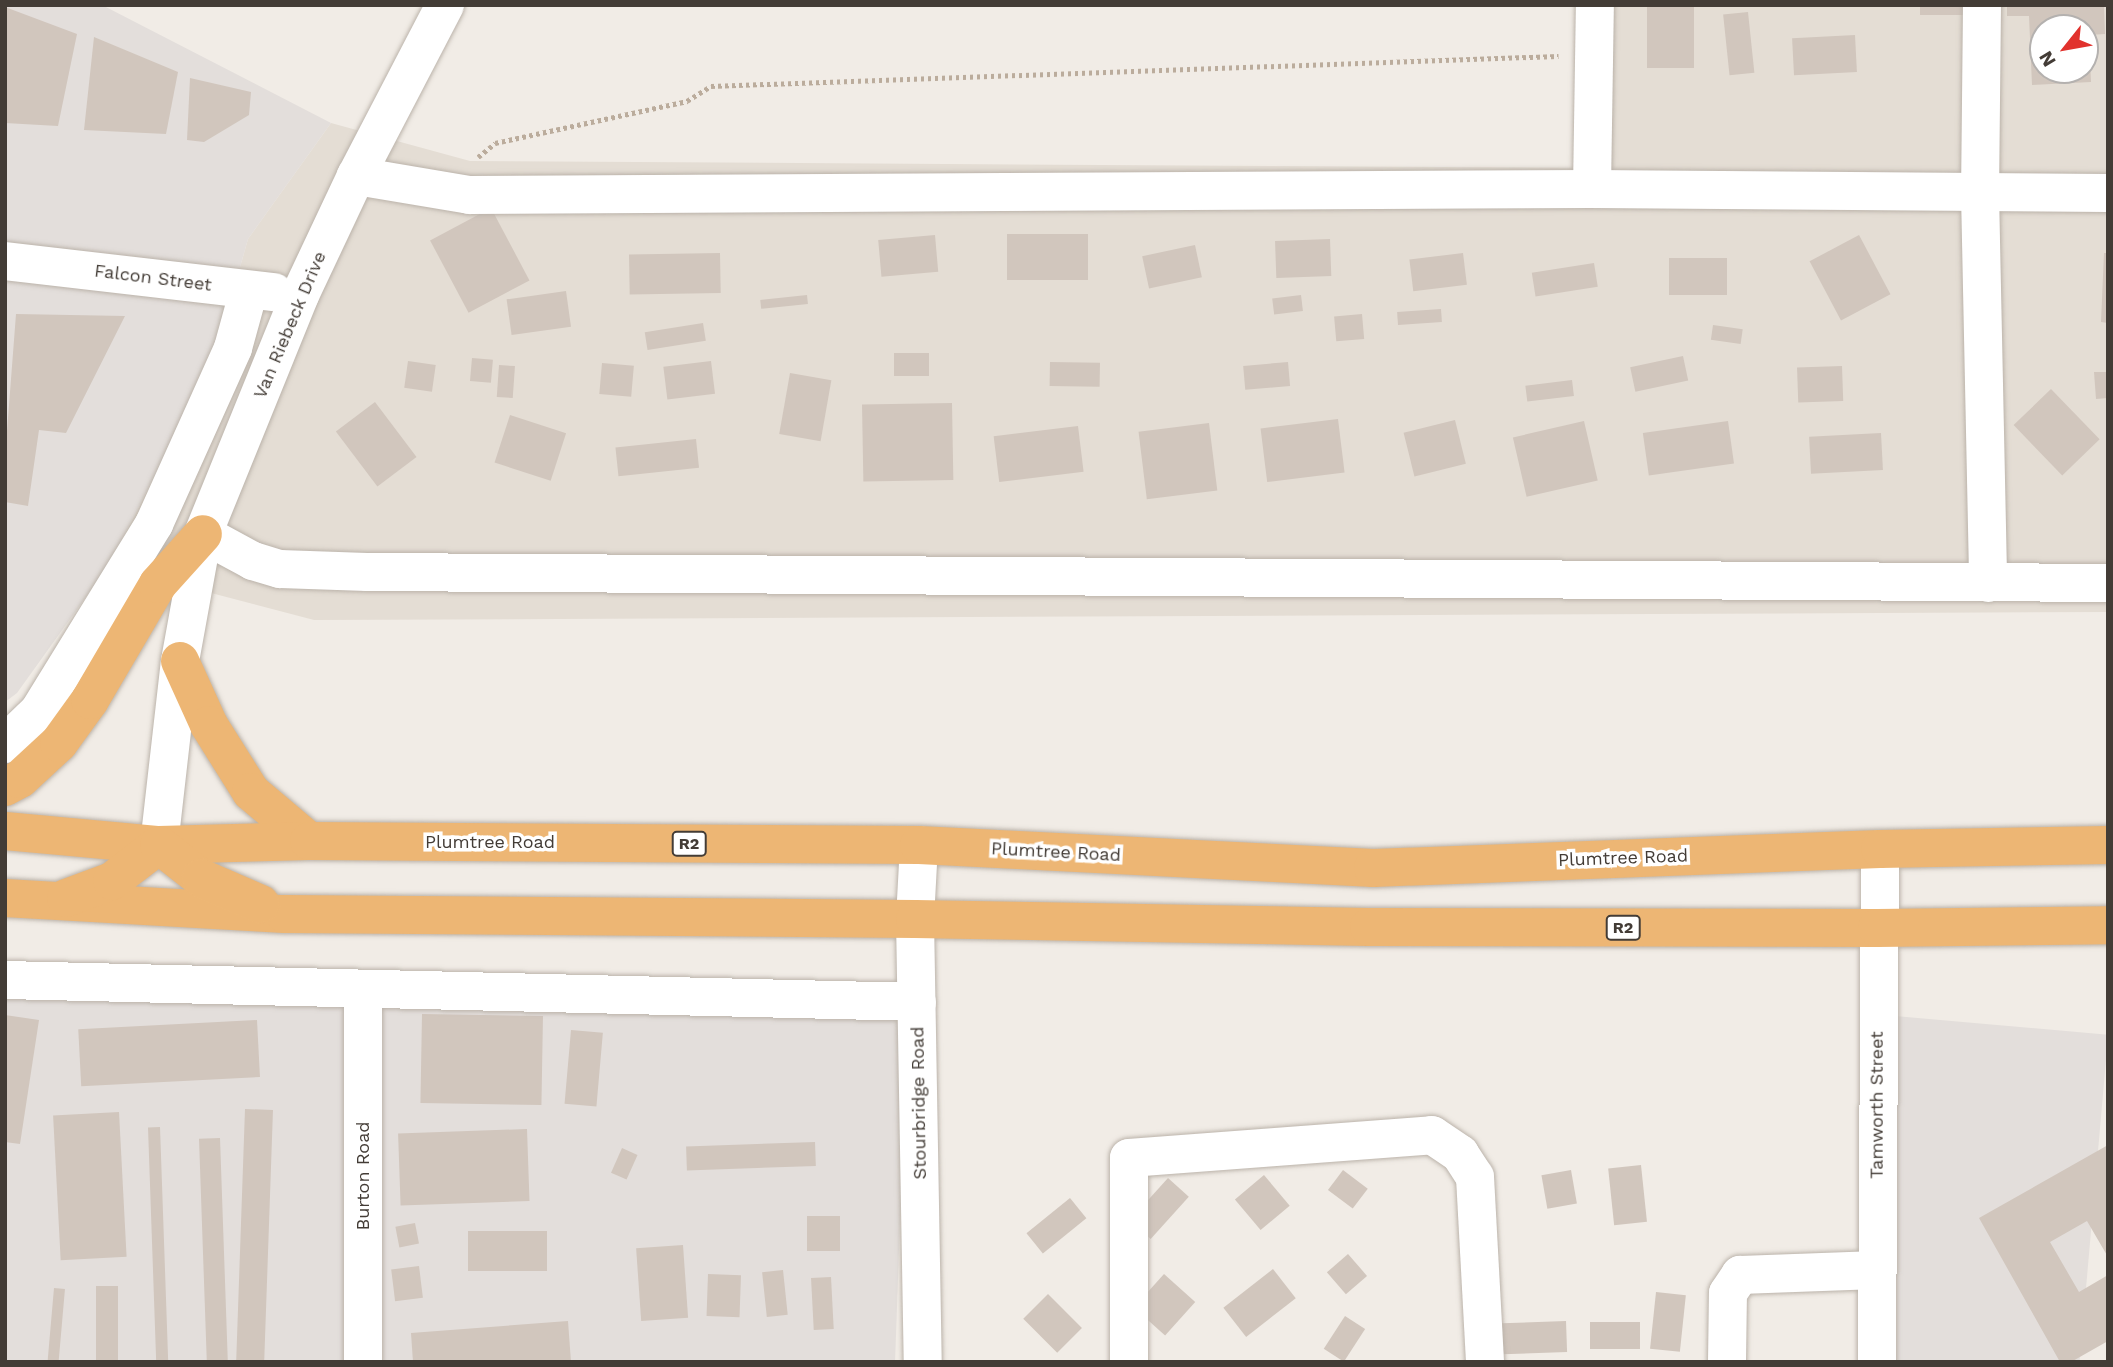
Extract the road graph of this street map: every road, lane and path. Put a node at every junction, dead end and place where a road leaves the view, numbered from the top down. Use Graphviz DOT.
graph roads {
  1 [pos="445,5"];
  2 [pos="1595,5"];
  3 [pos="1982,5"];
  4 [pos="1595,55"];
  5 [pos="356,176"];
  6 [pos="1592,189"];
  7 [pos="438,192"];
  8 [pos="1980,193"];
  9 [pos="2108,193"];
  10 [pos="5,261"];
  11 [pos="249,290"];
  12 [pos="300,295"];
  13 [pos="202,534"];
  14 [pos="1988,583"];
  15 [pos="2108,583"];
  16 [pos="180,661"];
  17 [pos="5,744"];
  18 [pos="5,787"];
  19 [pos="5,831"];
  20 [pos="309,841"];
  21 [pos="159,845"];
  22 [pos="919,845"];
  23 [pos="2108,845"];
  24 [pos="1880,849"];
  25 [pos="5,898"];
  26 [pos="55,902"];
  27 [pos="285,914"];
  28 [pos="915,919"];
  29 [pos="2108,925"];
  30 [pos="1877,928"];
  31 [pos="5,980"];
  32 [pos="363,990"];
  33 [pos="917,1002"];
  34 [pos="1877,1270"];
  35 [pos="363,1362"];
  36 [pos="923,1362"];
  37 [pos="1129,1362"];
  38 [pos="1485,1362"];
  39 [pos="1727,1362"];
  40 [pos="1877,1362"];
  1 -- 5 [label="street, Van Riebeck Drive"];
  2 -- 4 [label="street"];
  3 -- 8 [label="street"];
  4 -- 6 [label="street"];
  4 -- 7 [label="path"];
  5 -- 7 [label="street"];
  5 -- 12 [label="street, Van Riebeck Drive"];
  6 -- 7 [label="street"];
  6 -- 8 [label="street"];
  8 -- 9 [label="street"];
  8 -- 14 [label="street"];
  10 -- 11 [label="street, Falcon Street"];
  11 -- 12 [label="street, Falcon Street"];
  11 -- 17 [label="street"];
  12 -- 13 [label="street, Van Riebeck Drive"];
  13 -- 14 [label="street"];
  13 -- 16 [label="street, Van Riebeck Drive"];
  13 -- 18 [label="highway"];
  14 -- 15 [label="street"];
  16 -- 20 [label="highway"];
  16 -- 21 [label="street, Van Riebeck Drive"];
  19 -- 21 [label="highway, Plumtree Road / R2"];
  20 -- 21 [label="highway, Plumtree Road / R2"];
  20 -- 22 [label="highway, Plumtree Road / R2"];
  21 -- 26 [label="highway"];
  21 -- 27 [label="highway"];
  22 -- 24 [label="highway, Plumtree Road / R2"];
  22 -- 28 [label="street, Stourbridge Road"];
  23 -- 24 [label="highway, Plumtree Road / R2"];
  24 -- 30 [label="street, Tamworth Street"];
  25 -- 26 [label="highway, R2"];
  26 -- 27 [label="highway, R2"];
  27 -- 28 [label="highway, R2"];
  28 -- 30 [label="highway, R2"];
  28 -- 33 [label="street, Stourbridge Road"];
  29 -- 30 [label="highway, R2"];
  30 -- 34 [label="street, Tamworth Street"];
  31 -- 32 [label="street"];
  32 -- 33 [label="street"];
  32 -- 35 [label="street, Burton Road"];
  33 -- 36 [label="street, Stourbridge Road"];
  34 -- 39 [label="street"];
  34 -- 40 [label="street, Tamworth Street"];
  37 -- 38 [label="street"];
}
